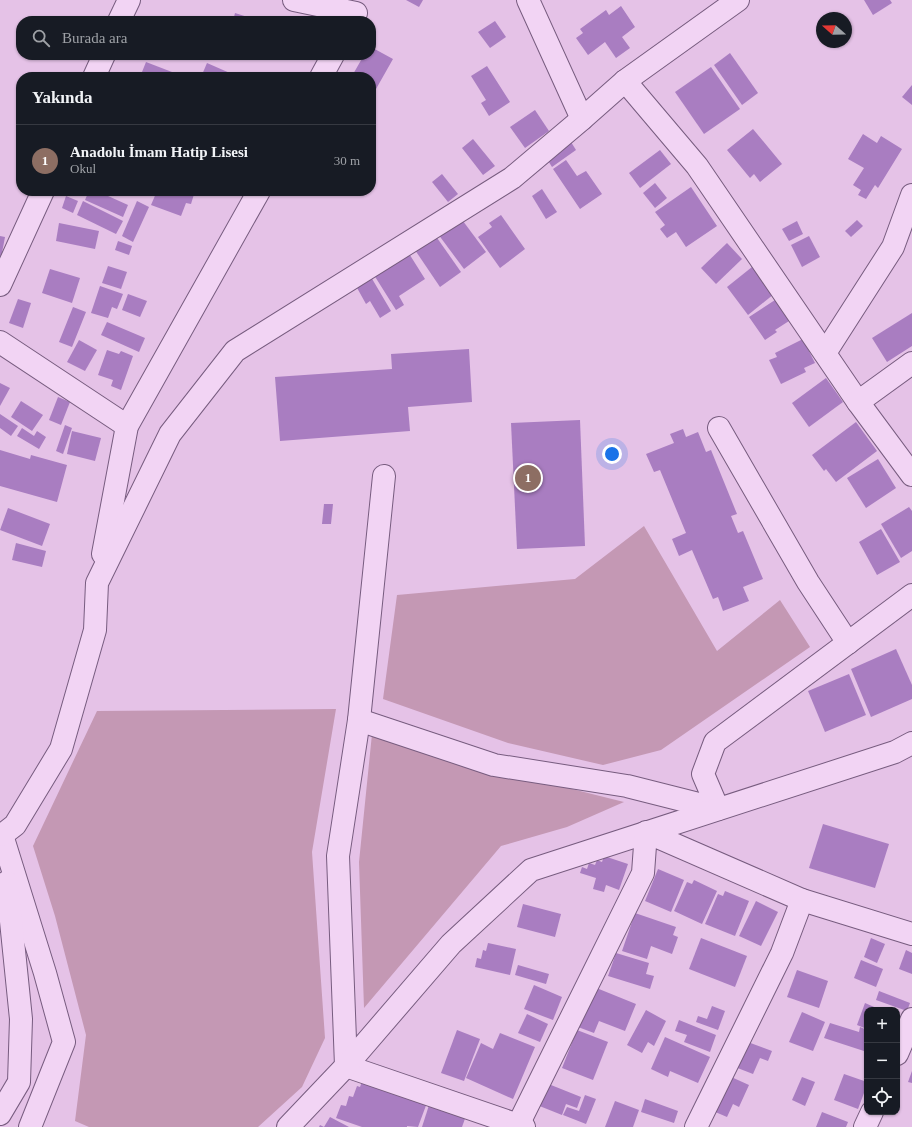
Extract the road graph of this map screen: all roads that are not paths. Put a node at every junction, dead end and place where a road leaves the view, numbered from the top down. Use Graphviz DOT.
graph roads {
  1 [pos="129,0"];
  2 [pos="294,0"];
  3 [pos="528,0"];
  4 [pos="738,0"];
  5 [pos="357,11"];
  6 [pos="122,16"];
  7 [pos="102,60"];
  8 [pos="330,60"];
  9 [pos="96,72"];
  10 [pos="324,72"];
  11 [pos="625,81"];
  12 [pos="582,119"];
  13 [pos="912,194"];
  14 [pos="41,196"];
  15 [pos="256,196"];
  16 [pos="0,285"];
  17 [pos="0,342"];
  18 [pos="825,353"];
  19 [pos="912,363"];
  20 [pos="858,402"];
  21 [pos="127,426"];
  22 [pos="719,428"];
  23 [pos="912,475"];
  24 [pos="384,476"];
  25 [pos="97,583"];
  26 [pos="912,595"];
  27 [pos="848,643"];
  28 [pos="359,720"];
  29 [pos="912,743"];
  30 [pos="718,809"];
  31 [pos="646,832"];
  32 [pos="1,834"];
  33 [pos="802,900"];
  34 [pos="912,934"];
  35 [pos="912,1019"];
  36 [pos="900,1047"];
  37 [pos="346,1066"];
  38 [pos="1,1111"];
  39 [pos="871,1115"];
  40 [pos="520,1126"];
  41 [pos="31,1127"];
  42 [pos="288,1127"];
  43 [pos="696,1127"];
  44 [pos="865,1127"];
  1 -- 6 [label="street"];
  2 -- 5 [label="street"];
  3 -- 12 [label="street"];
  4 -- 11 [label="street"];
  7 -- 9 [label="street"];
  8 -- 10 [label="street"];
  11 -- 12 [label="street"];
  11 -- 18 [label="street"];
  12 -- 25 [label="street"];
  13 -- 18 [label="street"];
  14 -- 16 [label="street"];
  15 -- 21 [label="street"];
  17 -- 21 [label="street"];
  18 -- 20 [label="street"];
  19 -- 20 [label="street"];
  20 -- 23 [label="street"];
  21 -- 25 [label="street"];
  22 -- 27 [label="street"];
  24 -- 28 [label="street"];
  25 -- 32 [label="street"];
  26 -- 27 [label="street"];
  27 -- 30 [label="street"];
  28 -- 30 [label="street"];
  28 -- 37 [label="street"];
  29 -- 30 [label="street"];
  30 -- 31 [label="street"];
  31 -- 33 [label="street"];
  31 -- 37 [label="street"];
  31 -- 40 [label="street"];
  32 -- 38 [label="street"];
  32 -- 41 [label="street"];
  33 -- 34 [label="street"];
  33 -- 43 [label="street"];
  35 -- 36 [label="street"];
  37 -- 40 [label="street"];
  37 -- 42 [label="street"];
  38 -- 41 [label="street"];
  39 -- 44 [label="street"];
}
